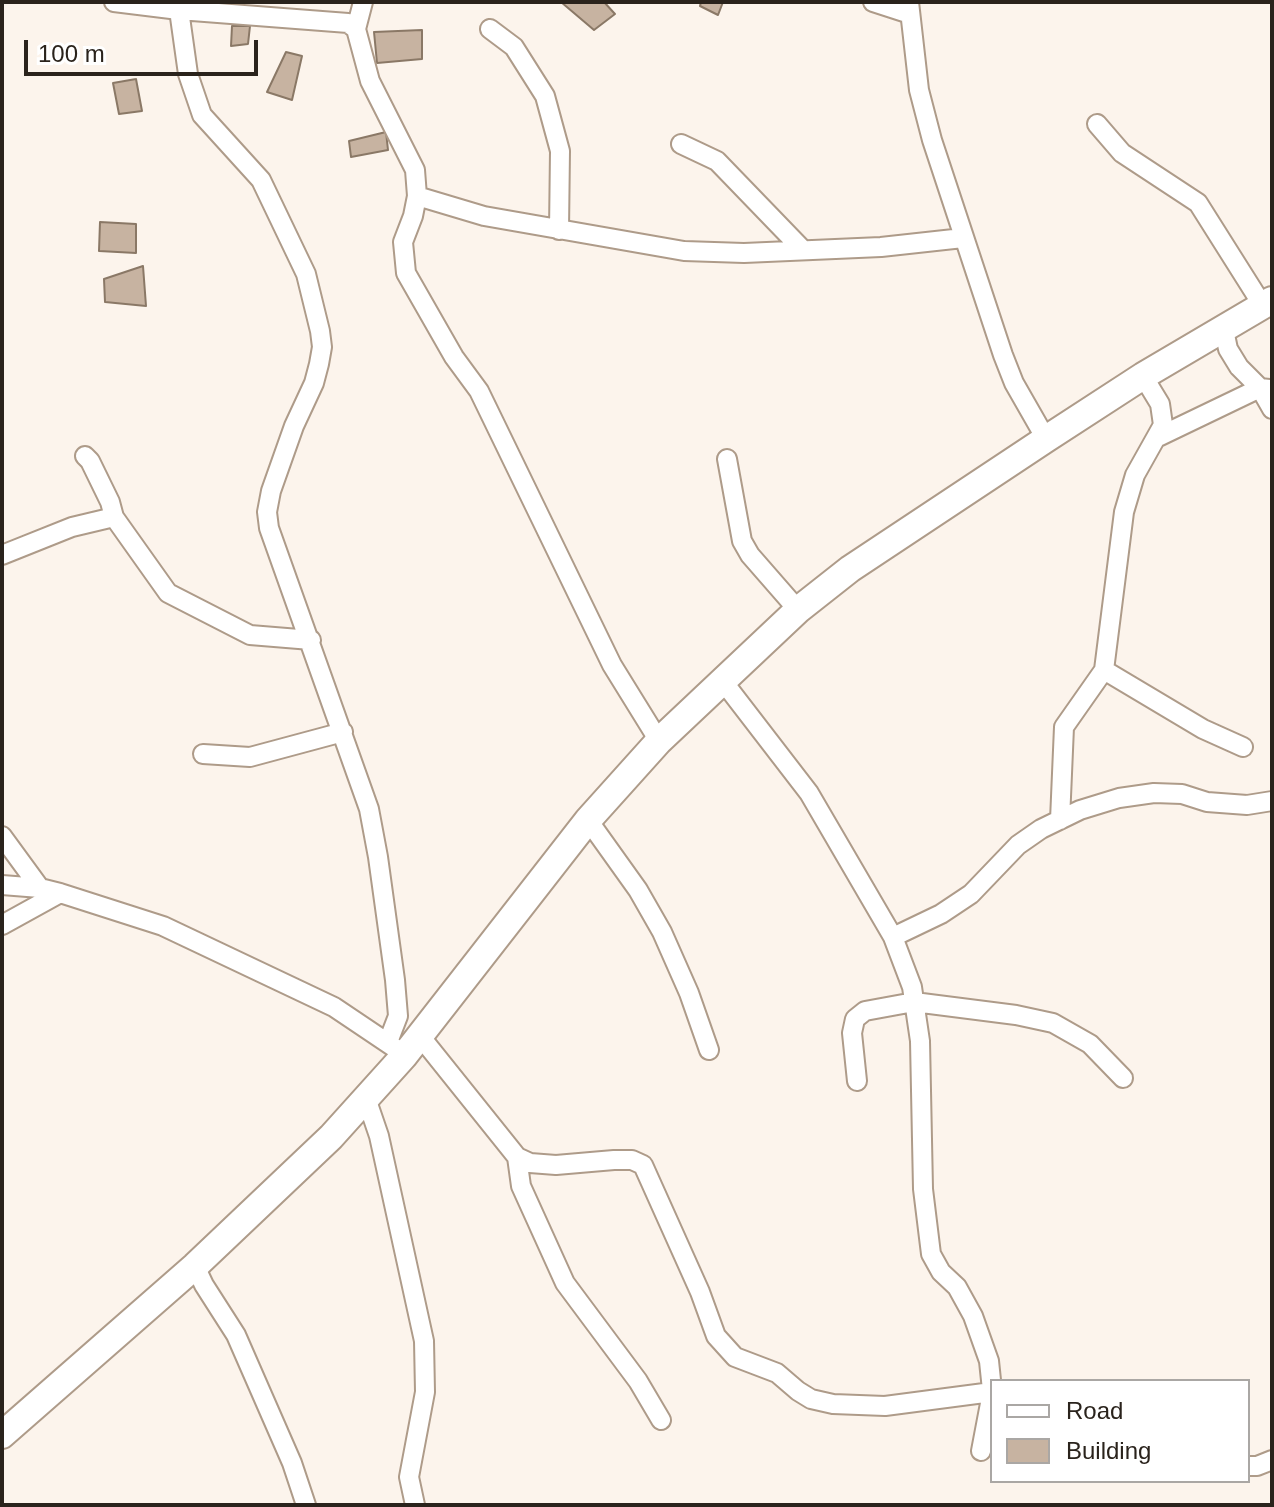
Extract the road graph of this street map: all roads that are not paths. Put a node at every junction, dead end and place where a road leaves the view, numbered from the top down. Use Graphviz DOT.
graph roads {
  1 [pos="114,2"];
  2 [pos="363,2"];
  3 [pos="873,2"];
  4 [pos="910,8"];
  5 [pos="179,10"];
  6 [pos="356,29"];
  7 [pos="490,29"];
  8 [pos="1097,124"];
  9 [pos="681,144"];
  10 [pos="417,196"];
  11 [pos="559,230"];
  12 [pos="963,238"];
  13 [pos="802,249"];
  14 [pos="1267,303"];
  15 [pos="1224,330"];
  16 [pos="1143,376"];
  17 [pos="1266,389"];
  18 [pos="1272,409"];
  19 [pos="1156,438"];
  20 [pos="1046,439"];
  21 [pos="85,456"];
  22 [pos="727,459"];
  23 [pos="114,517"];
  24 [pos="2,555"];
  25 [pos="798,610"];
  26 [pos="311,640"];
  27 [pos="1104,670"];
  28 [pos="722,680"];
  29 [pos="343,732"];
  30 [pos="659,741"];
  31 [pos="1243,747"];
  32 [pos="203,754"];
  33 [pos="1272,801"];
  34 [pos="588,820"];
  35 [pos="1060,820"];
  36 [pos="2,836"];
  37 [pos="2,885"];
  38 [pos="40,888"];
  39 [pos="60,893"];
  40 [pos="2,925"];
  41 [pos="893,937"];
  42 [pos="914,1002"];
  43 [pos="404,1044"];
  44 [pos="709,1050"];
  45 [pos="1123,1078"];
  46 [pos="857,1081"];
  47 [pos="366,1098"];
  48 [pos="517,1157"];
  49 [pos="195,1266"];
  50 [pos="991,1379"];
  51 [pos="990,1392"];
  52 [pos="990,1403"];
  53 [pos="661,1420"];
  54 [pos="2,1435"];
  55 [pos="981,1451"];
  56 [pos="1272,1460"];
  57 [pos="1250,1466"];
  58 [pos="306,1505"];
  59 [pos="415,1505"];
  1 -- 5 [label="street"];
  2 -- 6 [label="street"];
  3 -- 4 [label="street"];
  4 -- 12 [label="street"];
  5 -- 6 [label="street"];
  5 -- 26 [label="street"];
  6 -- 10 [label="street"];
  7 -- 11 [label="street"];
  8 -- 14 [label="street"];
  9 -- 13 [label="street"];
  10 -- 11 [label="street"];
  10 -- 30 [label="street"];
  11 -- 13 [label="street"];
  12 -- 13 [label="street"];
  12 -- 20 [label="street"];
  14 -- 15 [label="main road"];
  15 -- 16 [label="main road"];
  15 -- 17 [label="street"];
  16 -- 19 [label="street"];
  16 -- 20 [label="main road"];
  17 -- 18 [label="street"];
  17 -- 19 [label="street"];
  19 -- 27 [label="street"];
  20 -- 25 [label="main road"];
  21 -- 23 [label="street"];
  22 -- 25 [label="street"];
  23 -- 24 [label="street"];
  23 -- 26 [label="street"];
  25 -- 28 [label="main road"];
  26 -- 29 [label="street"];
  27 -- 31 [label="street"];
  27 -- 35 [label="street"];
  28 -- 30 [label="main road"];
  28 -- 41 [label="street"];
  29 -- 32 [label="street"];
  29 -- 43 [label="street"];
  30 -- 34 [label="main road"];
  33 -- 35 [label="street"];
  34 -- 43 [label="main road"];
  34 -- 44 [label="street"];
  35 -- 41 [label="street"];
  36 -- 38 [label="street"];
  37 -- 38 [label="street"];
  38 -- 39 [label="street"];
  39 -- 40 [label="street"];
  39 -- 43 [label="street"];
  41 -- 42 [label="street"];
  42 -- 45 [label="street"];
  42 -- 46 [label="street"];
  42 -- 50 [label="street"];
  43 -- 47 [label="main road"];
  43 -- 48 [label="street"];
  47 -- 49 [label="main road"];
  47 -- 59 [label="street"];
  48 -- 51 [label="street"];
  48 -- 53 [label="street"];
  49 -- 54 [label="main road"];
  49 -- 58 [label="street"];
  52 -- 55 [label="street"];
  56 -- 57 [label="street"];
}
